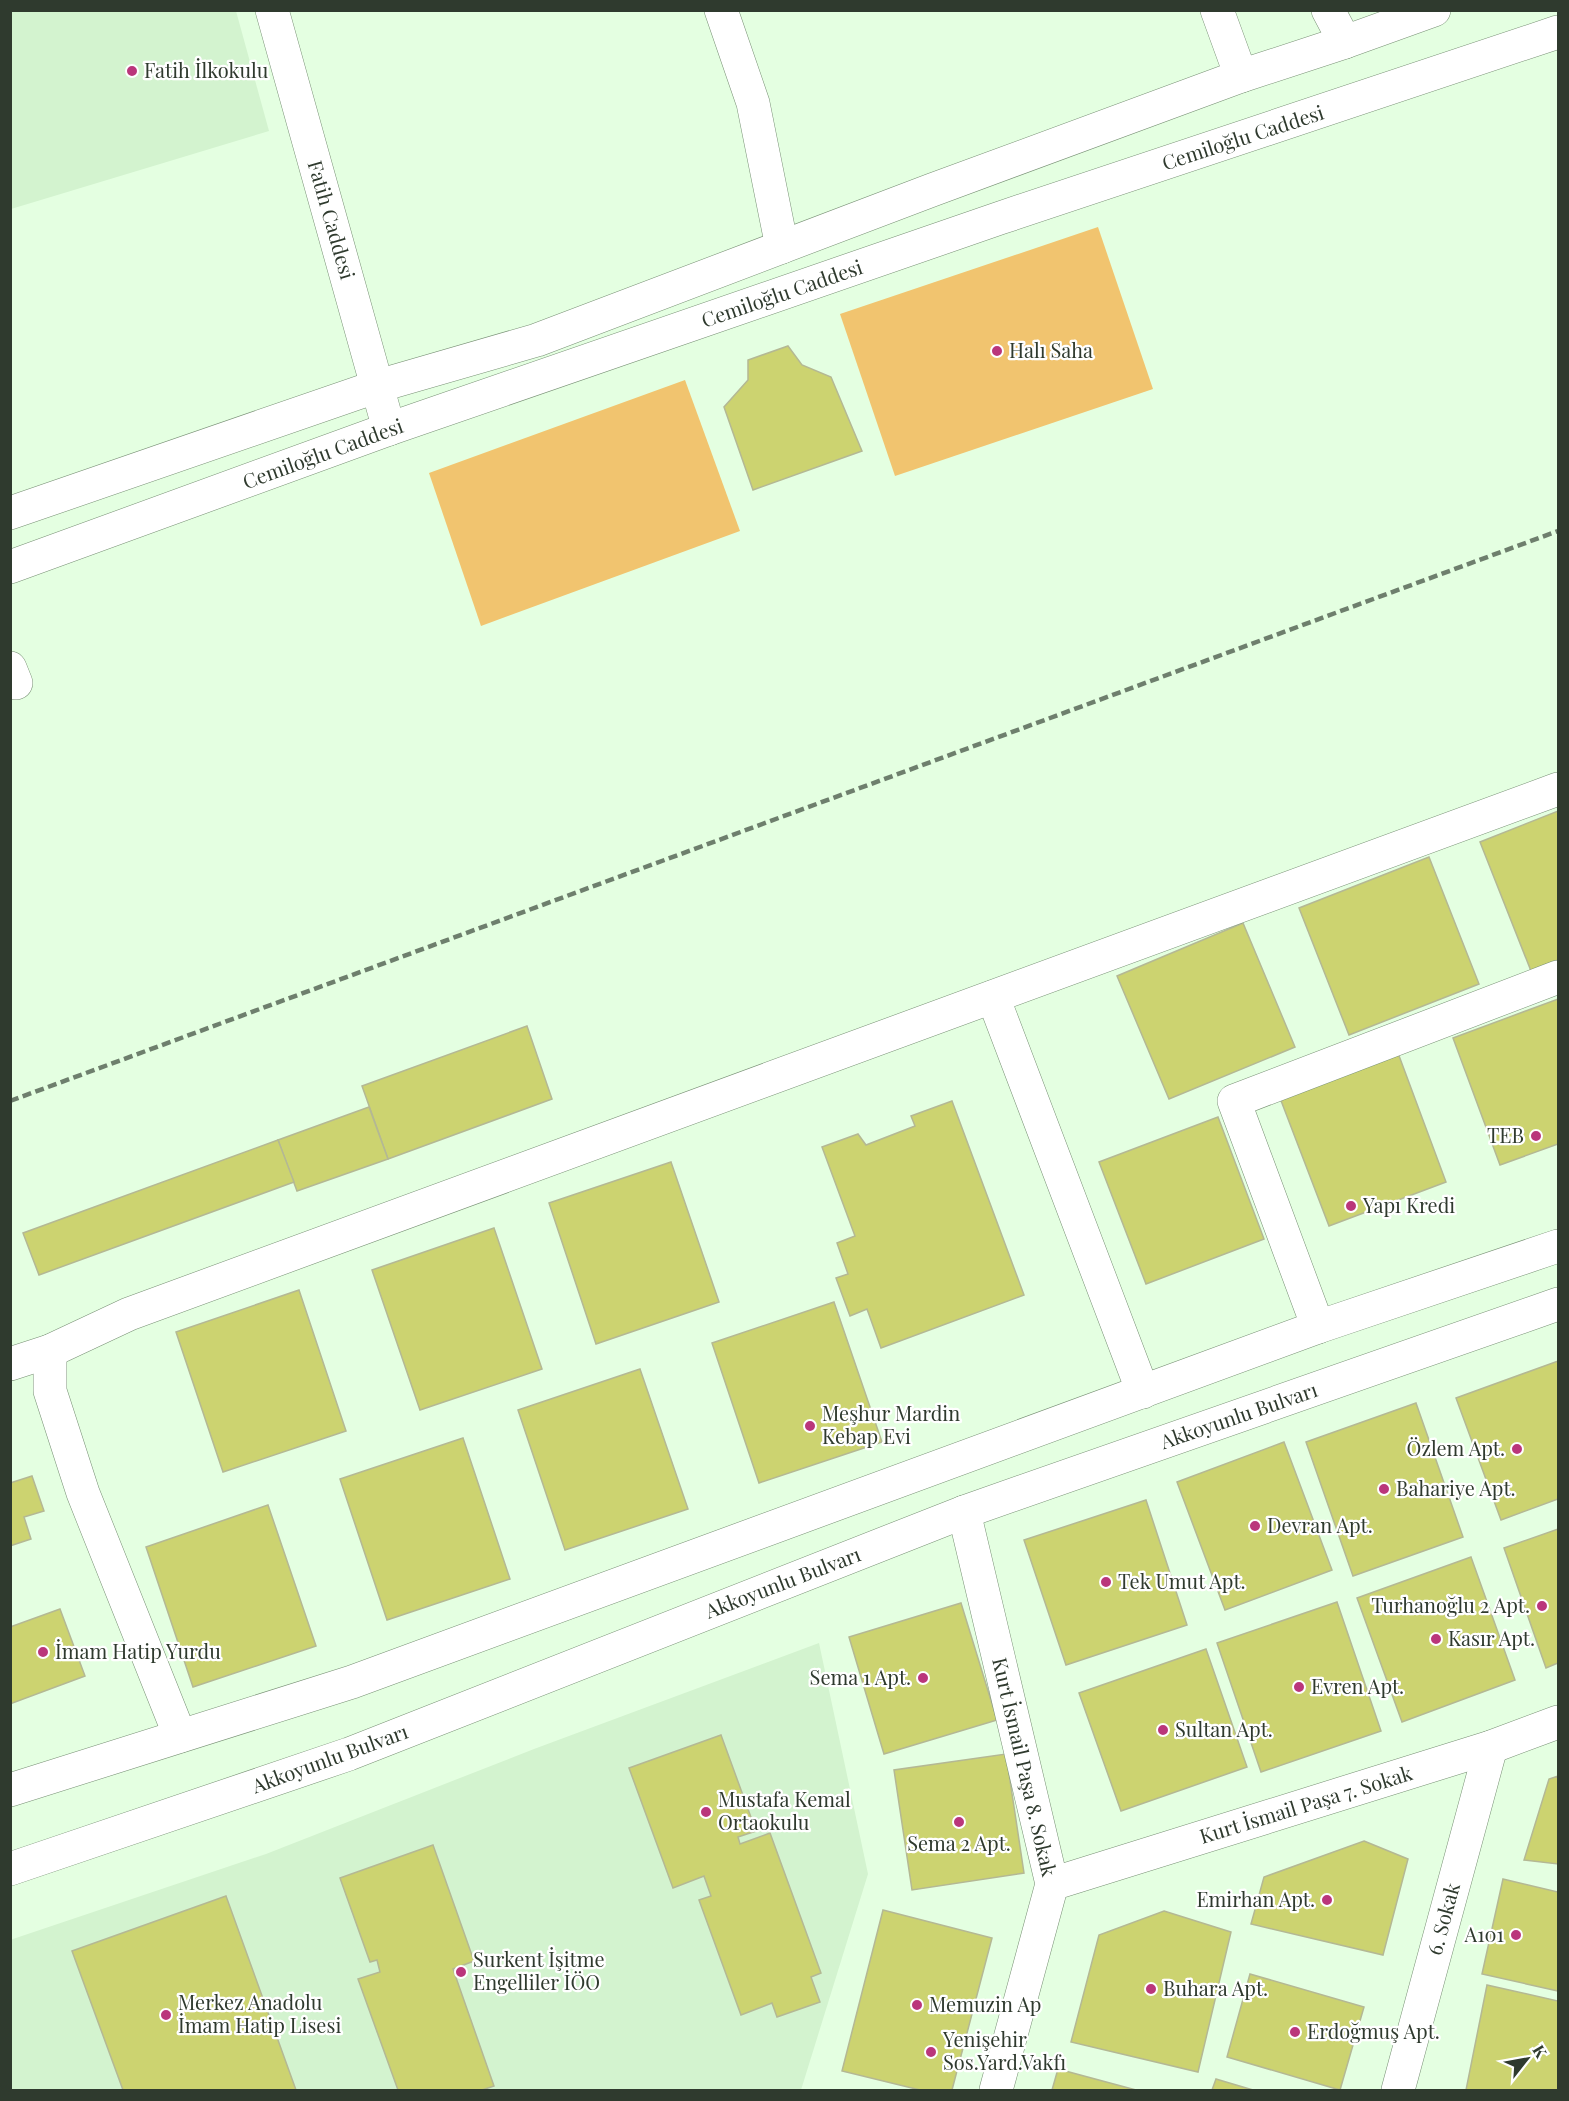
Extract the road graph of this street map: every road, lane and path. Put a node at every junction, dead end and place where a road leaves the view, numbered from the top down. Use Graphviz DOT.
graph roads {
  1 [pos="272,10"];
  2 [pos="721,10"];
  3 [pos="1217,10"];
  4 [pos="1328,10"];
  5 [pos="1434,10"];
  6 [pos="1558,32"];
  7 [pos="1345,42"];
  8 [pos="1240,76"];
  9 [pos="782,247"];
  10 [pos="378,386"];
  11 [pos="389,429"];
  12 [pos="10,513"];
  13 [pos="10,567"];
  14 [pos="1558,789"];
  15 [pos="1558,977"];
  16 [pos="993,997"];
  17 [pos="1558,1246"];
  18 [pos="1558,1304"];
  19 [pos="1318,1328"];
  20 [pos="50,1351"];
  21 [pos="10,1364"];
  22 [pos="1143,1392"];
  23 [pos="964,1512"];
  24 [pos="1558,1722"];
  25 [pos="180,1736"];
  26 [pos="1491,1747"];
  27 [pos="10,1790"];
  28 [pos="10,1869"];
  29 [pos="1052,1884"];
  30 [pos="996,2091"];
  31 [pos="1398,2091"];
  1 -- 10 [label="main road, Fatih Caddesi"];
  2 -- 9 [label="main road"];
  3 -- 8 [label="main road"];
  4 -- 7 [label="main road"];
  5 -- 7 [label="main road"];
  6 -- 11 [label="main road, Cemiloğlu Caddesi"];
  7 -- 8 [label="main road"];
  8 -- 9 [label="main road"];
  9 -- 10 [label="main road"];
  10 -- 11 [label="main road, Fatih Caddesi"];
  10 -- 12 [label="main road"];
  11 -- 13 [label="main road, Cemiloğlu Caddesi"];
  14 -- 16 [label="main road"];
  15 -- 19 [label="main road"];
  16 -- 20 [label="main road"];
  16 -- 22 [label="main road"];
  17 -- 19 [label="main road"];
  18 -- 23 [label="main road, Akkoyunlu Bulvarı"];
  19 -- 22 [label="main road"];
  20 -- 21 [label="main road"];
  20 -- 25 [label="main road"];
  22 -- 25 [label="main road"];
  23 -- 28 [label="main road, Akkoyunlu Bulvarı"];
  23 -- 29 [label="main road, Kurt İsmail Paşa 8. Sokak"];
  24 -- 26 [label="main road, Kurt İsmail Paşa 7. Sokak"];
  25 -- 27 [label="main road"];
  26 -- 29 [label="main road, Kurt İsmail Paşa 7. Sokak"];
  26 -- 31 [label="main road, 6. Sokak"];
  29 -- 30 [label="main road, Kurt İsmail Paşa 8. Sokak"];
}
